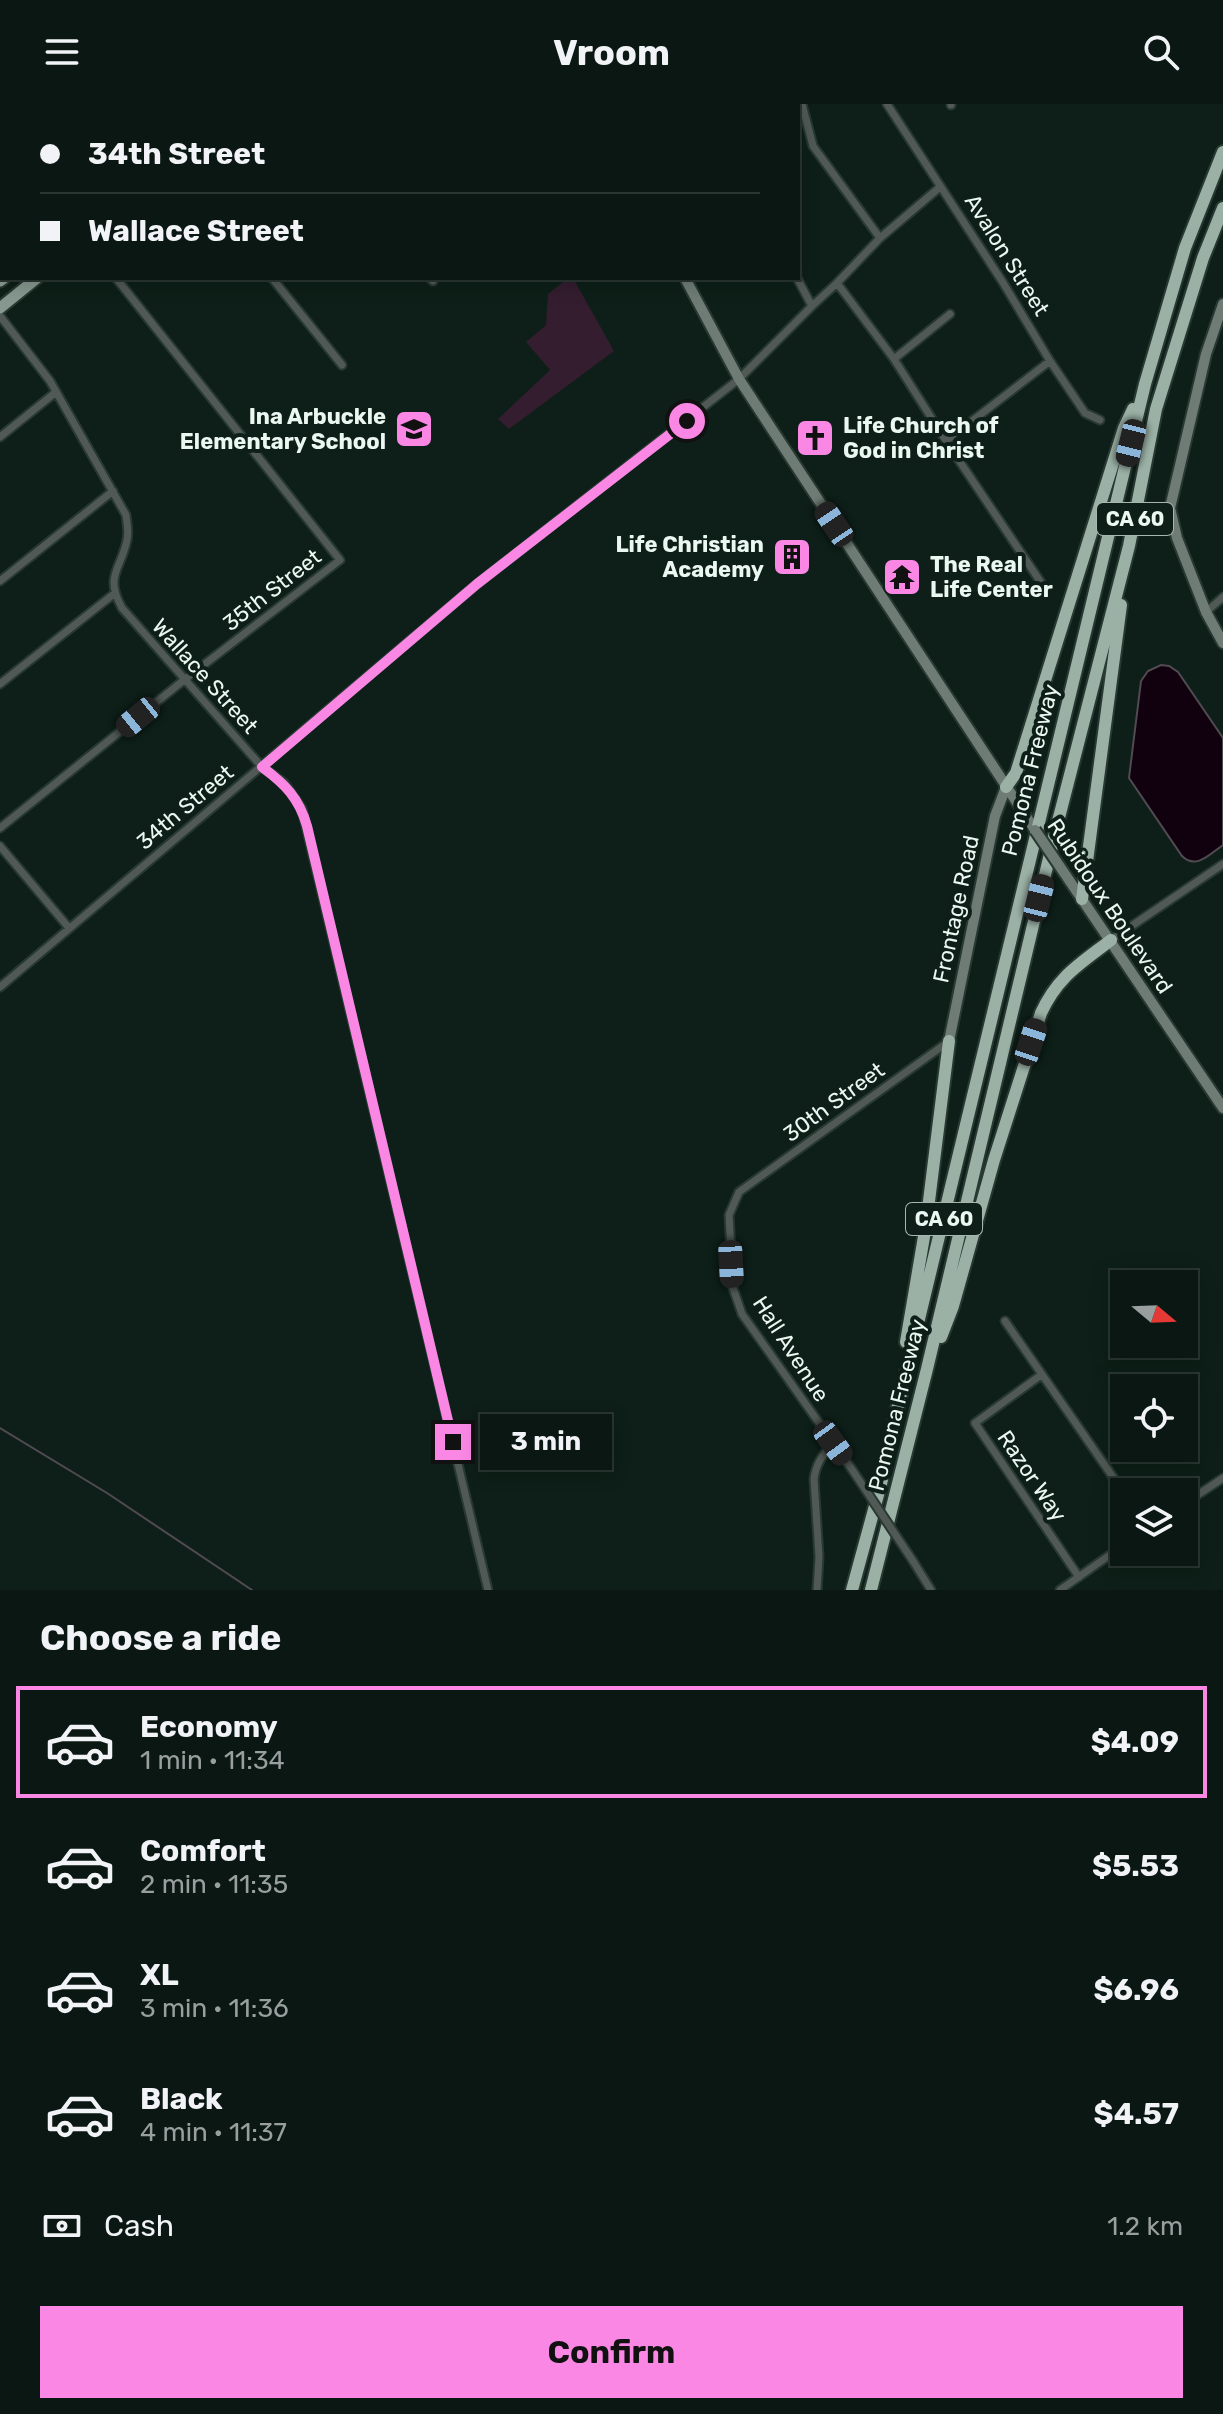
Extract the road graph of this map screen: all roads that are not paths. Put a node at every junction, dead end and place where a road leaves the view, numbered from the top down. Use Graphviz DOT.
graph roads {
  1 [pos="802,104"];
  2 [pos="887,104"];
  3 [pos="1223,152"];
  4 [pos="940,187"];
  5 [pos="1223,208"];
  6 [pos="880,238"];
  7 [pos="35,280"];
  8 [pos="118,280"];
  9 [pos="274,280"];
  10 [pos="686,280"];
  11 [pos="798,280"];
  12 [pos="837,283"];
  13 [pos="1223,304"];
  14 [pos="812,306"];
  15 [pos="0,308"];
  16 [pos="950,314"];
  17 [pos="0,316"];
  18 [pos="894,359"];
  19 [pos="1050,361"];
  20 [pos="342,365"];
  21 [pos="739,379"];
  22 [pos="1145,384"];
  23 [pos="56,392"];
  24 [pos="1100,420"];
  25 [pos="0,437"];
  26 [pos="946,441"];
  27 [pos="113,491"];
  28 [pos="1137,510"];
  29 [pos="0,581"];
  30 [pos="1044,587"];
  31 [pos="115,593"];
  32 [pos="1223,597"];
  33 [pos="1206,612"];
  34 [pos="1223,643"];
  35 [pos="184,680"];
  36 [pos="0,684"];
  37 [pos="262,767"];
  38 [pos="1006,787"];
  39 [pos="0,828"];
  40 [pos="0,846"];
  41 [pos="1223,864"];
  42 [pos="1082,899"];
  43 [pos="69,928"];
  44 [pos="1111,940"];
  45 [pos="0,987"];
  46 [pos="949,1041"];
  47 [pos="1223,1108"];
  48 [pos="739,1192"];
  49 [pos="1005,1321"];
  50 [pos="927,1369"];
  51 [pos="1041,1375"];
  52 [pos="890,1439"];
  53 [pos="833,1443"];
  54 [pos="1113,1478"];
  55 [pos="1223,1478"];
  56 [pos="1198,1495"];
  57 [pos="1110,1555"];
  58 [pos="1079,1577"];
  59 [pos="488,1590"];
  60 [pos="817,1590"];
  61 [pos="852,1590"];
  62 [pos="871,1590"];
  63 [pos="931,1590"];
  64 [pos="1060,1590"];
  1 -- 6 [label="street"];
  2 -- 4 [label="street, Avalon Street"];
  3 -- 22 [label="highway, Pomona Freeway / CA 60"];
  4 -- 6 [label="street, 34th Street"];
  4 -- 19 [label="street, Avalon Street"];
  5 -- 28 [label="highway, Pomona Freeway / CA 60"];
  6 -- 12 [label="street, 34th Street"];
  7 -- 15 [label="main road"];
  8 -- 35 [label="street, 35th Street"];
  9 -- 20 [label="street"];
  10 -- 21 [label="main road, Rubidoux Boulevard"];
  11 -- 14 [label="street"];
  12 -- 14 [label="street, 34th Street"];
  12 -- 18 [label="street"];
  13 -- 33 [label="main road"];
  14 -- 21 [label="street, 34th Street"];
  16 -- 18 [label="street"];
  17 -- 23 [label="street"];
  18 -- 26 [label="street"];
  19 -- 24 [label="street, Avalon Street"];
  19 -- 26 [label="street"];
  21 -- 37 [label="street, 34th Street"];
  21 -- 38 [label="main road, Rubidoux Boulevard"];
  22 -- 38 [label="highway"];
  22 -- 52 [label="highway, Pomona Freeway / CA 60"];
  23 -- 25 [label="street"];
  23 -- 27 [label="street"];
  26 -- 30 [label="street"];
  27 -- 29 [label="street"];
  27 -- 31 [label="street"];
  28 -- 42 [label="highway"];
  28 -- 50 [label="highway, Pomona Freeway / CA 60"];
  31 -- 35 [label="street, Wallace Street"];
  31 -- 36 [label="street"];
  32 -- 33 [label="street"];
  33 -- 34 [label="main road"];
  35 -- 37 [label="street, Wallace Street"];
  35 -- 39 [label="street, 35th Street"];
  37 -- 43 [label="street, 34th Street"];
  37 -- 59 [label="street, Wallace Street"];
  38 -- 42 [label="main road, Rubidoux Boulevard, bridge"];
  38 -- 46 [label="main road, Frontage Road"];
  40 -- 43 [label="street"];
  41 -- 44 [label="street"];
  42 -- 44 [label="main road, Rubidoux Boulevard"];
  43 -- 45 [label="street, 34th Street"];
  44 -- 47 [label="main road, Rubidoux Boulevard"];
  44 -- 50 [label="highway"];
  46 -- 48 [label="street, 30th Street"];
  46 -- 52 [label="highway"];
  48 -- 53 [label="street, Hall Avenue"];
  49 -- 51 [label="street"];
  50 -- 62 [label="highway, Pomona Freeway / CA 60"];
  51 -- 54 [label="street"];
  51 -- 58 [label="street, Razor Way"];
  52 -- 61 [label="highway, Pomona Freeway / CA 60"];
  53 -- 60 [label="street"];
  53 -- 63 [label="street, Hall Avenue, bridge"];
  55 -- 56 [label="street"];
  57 -- 58 [label="street"];
  58 -- 64 [label="street"];
}
